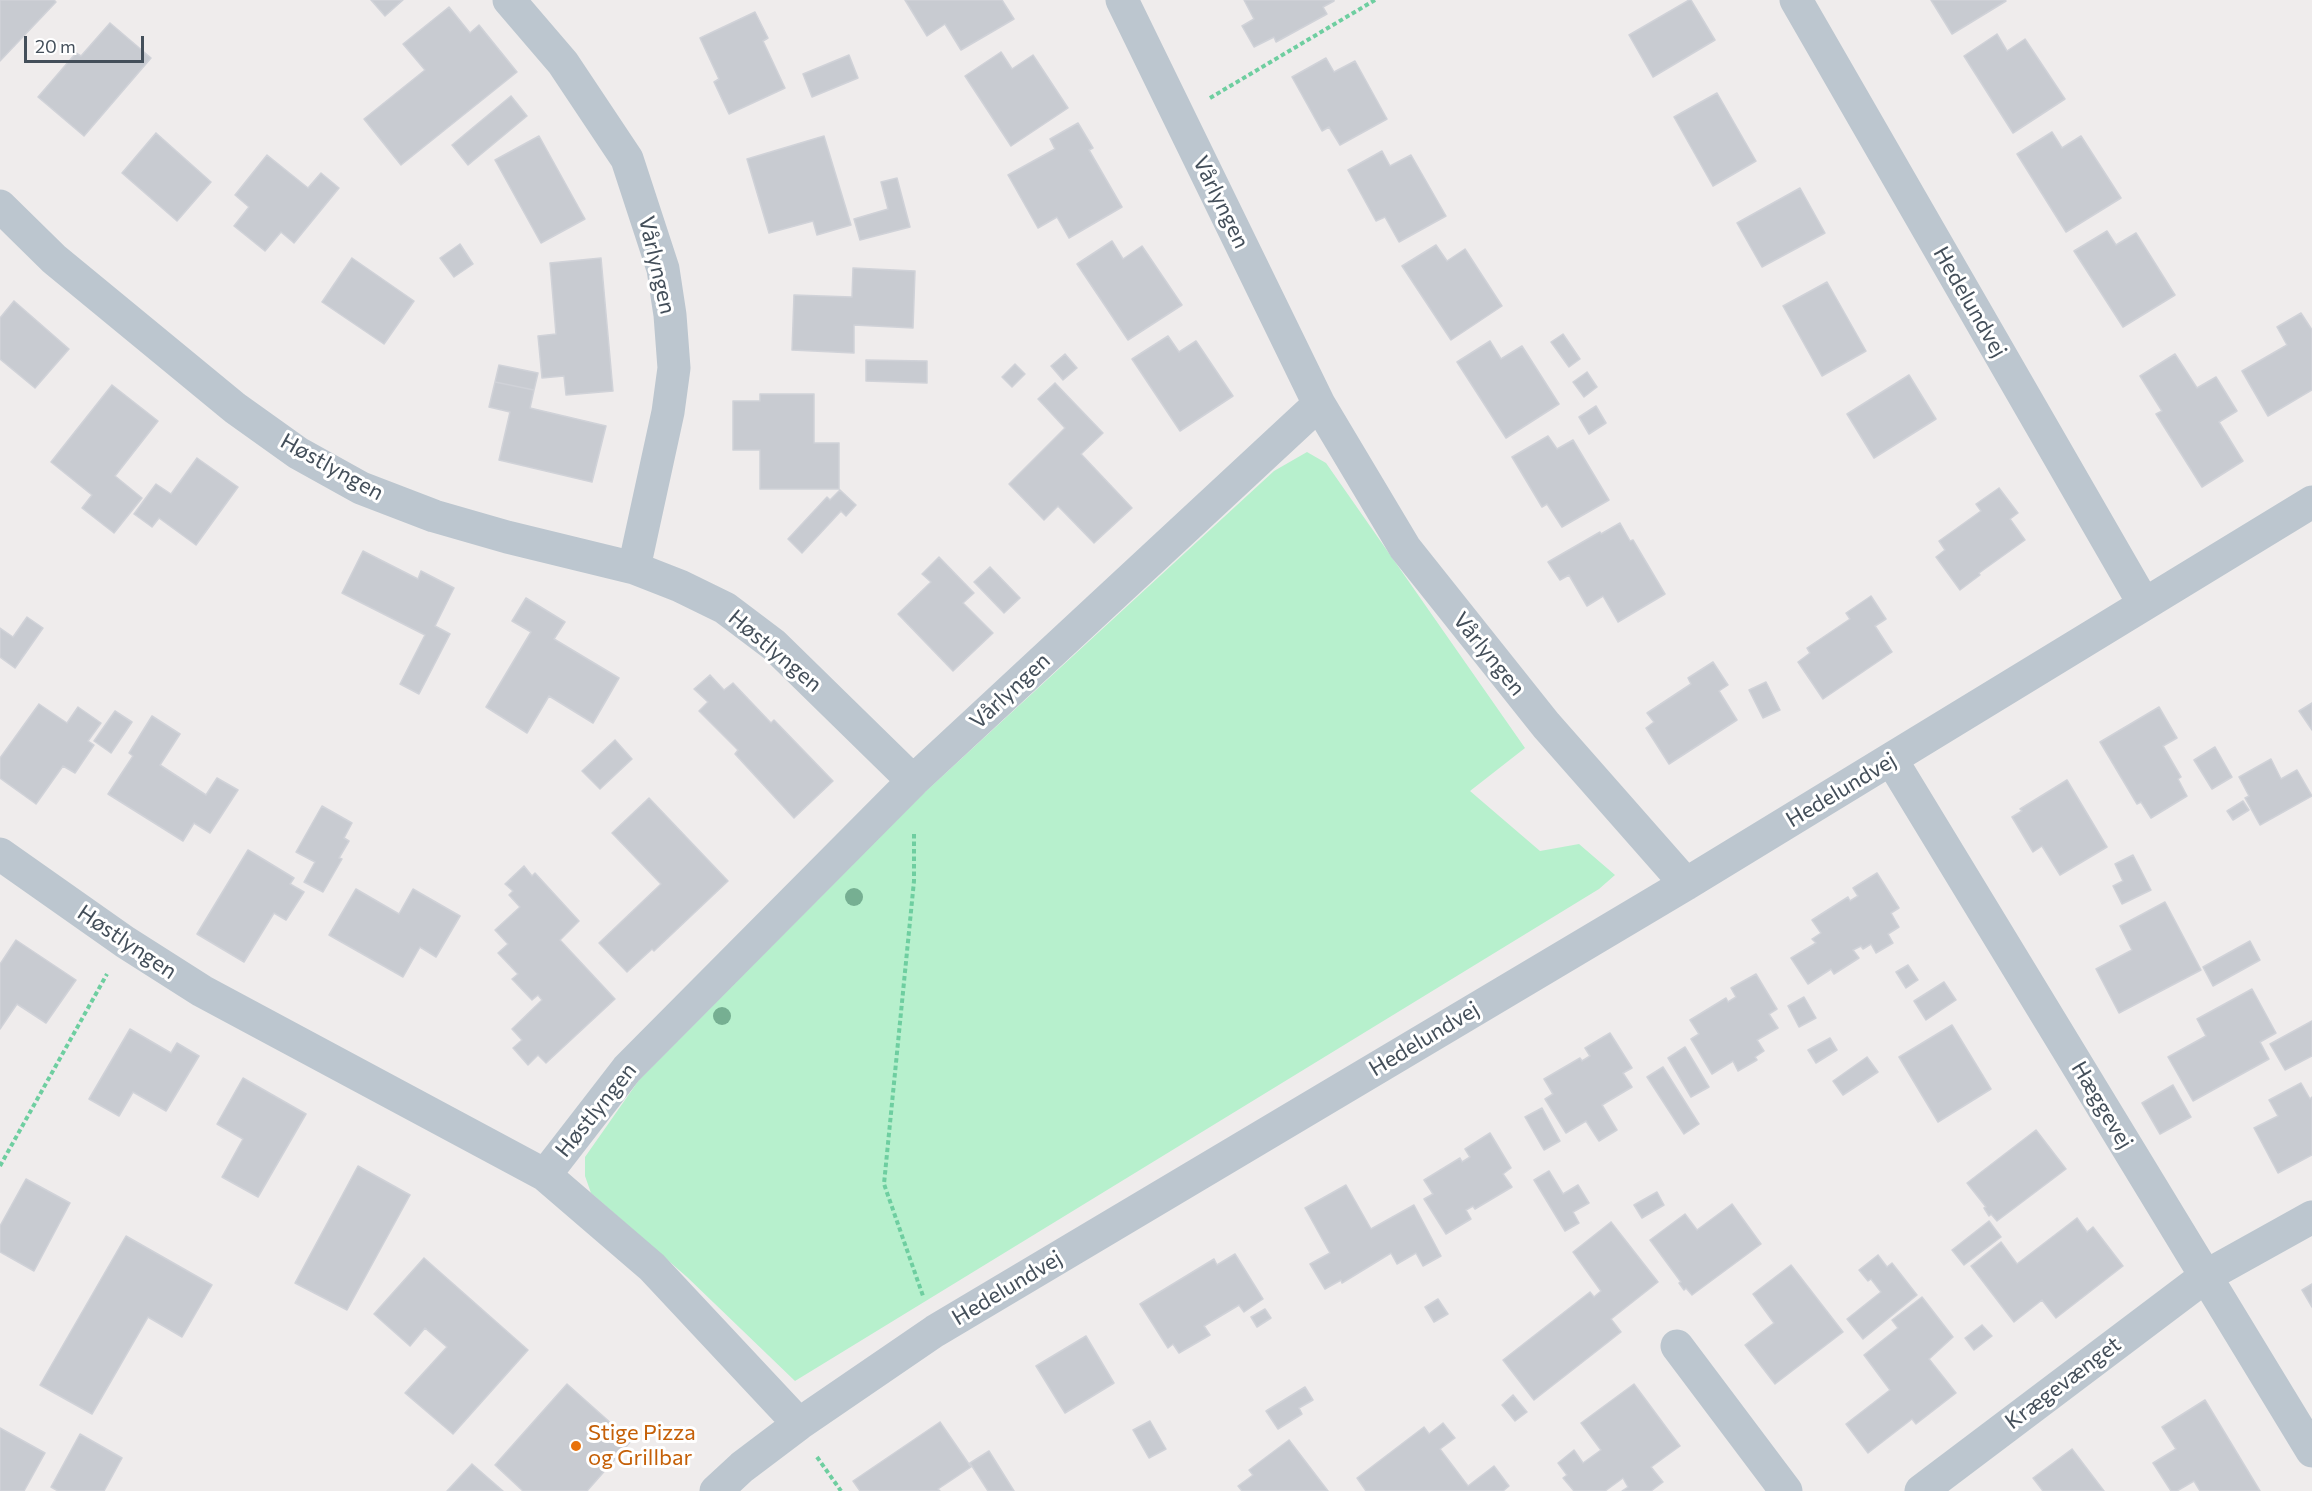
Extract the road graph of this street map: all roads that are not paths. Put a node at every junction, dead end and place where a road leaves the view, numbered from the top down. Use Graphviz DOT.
graph roads {
  1 [pos="509,0"];
  2 [pos="1122,0"];
  3 [pos="1796,0"];
  4 [pos="0,206"];
  5 [pos="1319,404"];
  6 [pos="2312,502"];
  7 [pos="634,568"];
  8 [pos="2144,604"];
  9 [pos="1891,759"];
  10 [pos="913,781"];
  11 [pos="0,854"];
  12 [pos="1686,884"];
  13 [pos="545,1175"];
  14 [pos="2312,1217"];
  15 [pos="2206,1276"];
  16 [pos="1677,1346"];
  17 [pos="799,1425"];
  18 [pos="2312,1450"];
  19 [pos="716,1491"];
  20 [pos="1786,1491"];
  21 [pos="1921,1491"];
  1 -- 7 [label="street, Vårlyngen"];
  2 -- 5 [label="street, Vårlyngen"];
  3 -- 8 [label="street, Hedelundvej"];
  4 -- 7 [label="street, Høstlyngen"];
  5 -- 10 [label="street, Vårlyngen"];
  5 -- 12 [label="street, Vårlyngen"];
  6 -- 8 [label="street, Hedelundvej"];
  7 -- 10 [label="street, Høstlyngen"];
  8 -- 9 [label="street, Hedelundvej"];
  9 -- 12 [label="street, Hedelundvej"];
  9 -- 15 [label="street, Hæggevej"];
  10 -- 13 [label="street, Høstlyngen"];
  11 -- 13 [label="street, Høstlyngen"];
  12 -- 17 [label="street, Hedelundvej"];
  13 -- 17 [label="street, Høstlyngen"];
  14 -- 15 [label="street, Krægevænget"];
  15 -- 18 [label="street, Hæggevej"];
  15 -- 21 [label="street, Krægevænget"];
  16 -- 20 [label="street"];
  17 -- 19 [label="street, Hedelundvej"];
}
